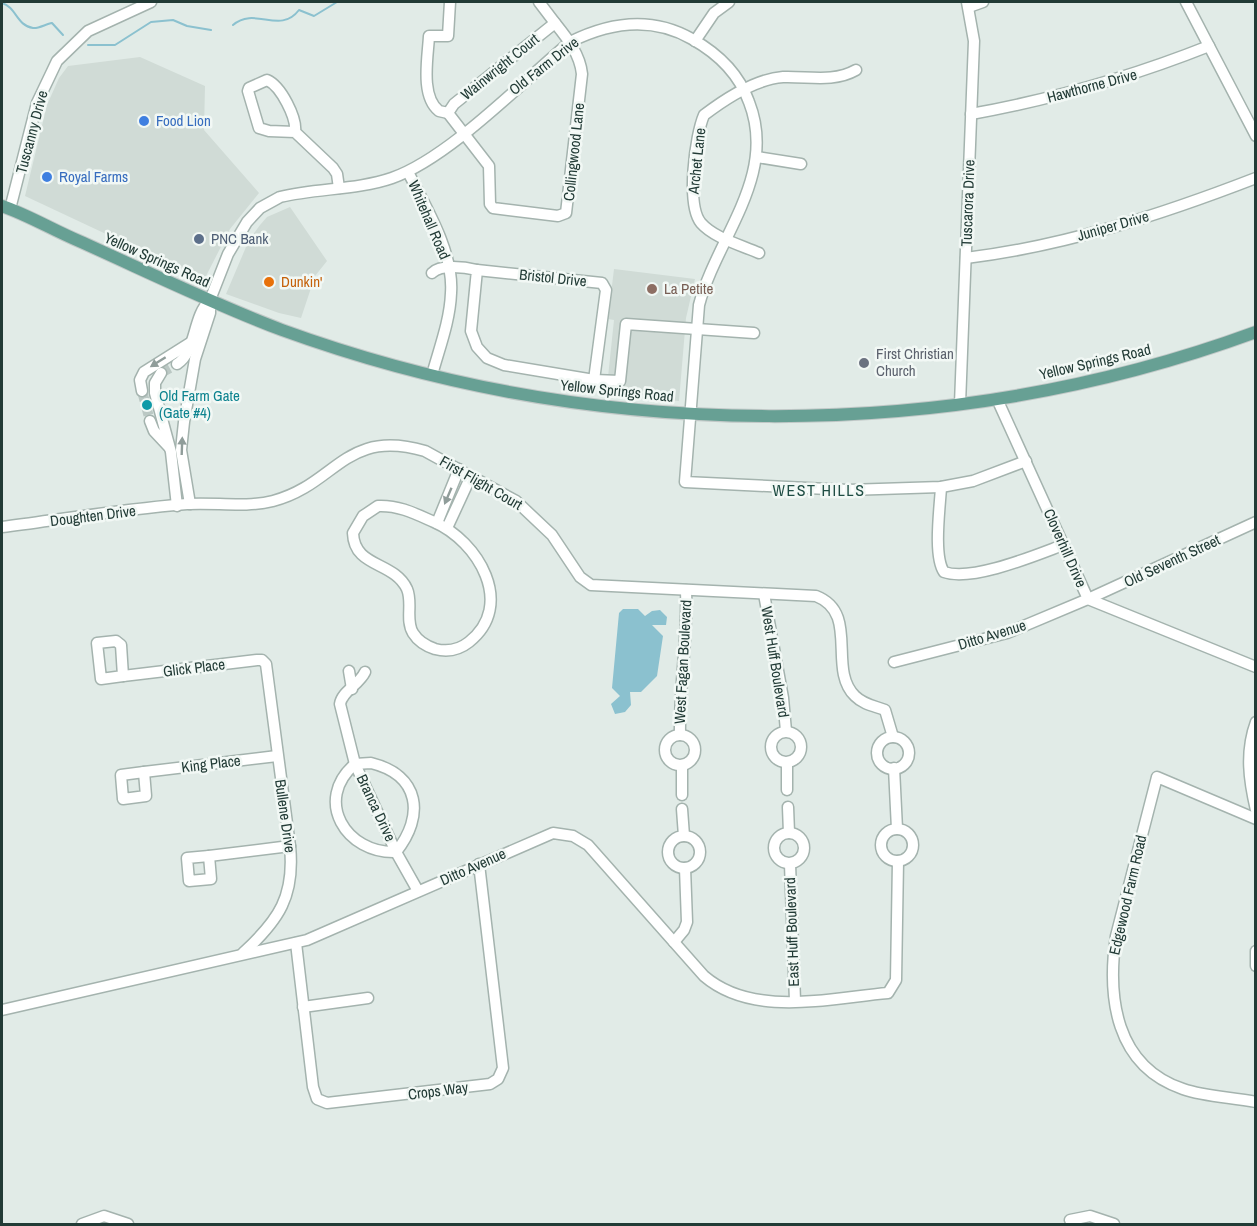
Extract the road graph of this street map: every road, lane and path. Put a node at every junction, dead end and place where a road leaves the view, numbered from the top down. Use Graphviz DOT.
graph roads {
  1 [pos="151,2"];
  2 [pos="450,2"];
  3 [pos="539,2"];
  4 [pos="729,2"];
  5 [pos="983,2"];
  6 [pos="1185,2"];
  7 [pos="968,4"];
  8 [pos="555,23"];
  9 [pos="695,41"];
  10 [pos="570,42"];
  11 [pos="1209,46"];
  12 [pos="856,70"];
  13 [pos="745,91"];
  14 [pos="448,113"];
  15 [pos="971,114"];
  16 [pos="295,132"];
  17 [pos="464,132"];
  18 [pos="1256,136"];
  19 [pos="757,157"];
  20 [pos="801,164"];
  21 [pos="408,172"];
  22 [pos="1256,177"];
  23 [pos="339,188"];
  24 [pos="6,207"];
  25 [pos="727,238"];
  26 [pos="759,253"];
  27 [pos="966,258"];
  28 [pos="449,269"];
  29 [pos="477,270"];
  30 [pos="430,274"];
  31 [pos="210,300"];
  32 [pos="696,329"];
  33 [pos="1256,332"];
  34 [pos="754,333"];
  35 [pos="190,343"];
  36 [pos="177,364"];
  37 [pos="161,373"];
  38 [pos="432,375"];
  39 [pos="594,380"];
  40 [pos="142,391"];
  41 [pos="997,399"];
  42 [pos="960,404"];
  43 [pos="691,414"];
  44 [pos="150,421"];
  45 [pos="169,447"];
  46 [pos="1026,461"];
  47 [pos="459,469"];
  48 [pos="471,476"];
  49 [pos="941,487"];
  50 [pos="184,505"];
  51 [pos="1256,522"];
  52 [pos="442,525"];
  53 [pos="2,527"];
  54 [pos="1063,545"];
  55 [pos="686,590"];
  56 [pos="764,594"];
  57 [pos="1088,599"];
  58 [pos="264,661"];
  59 [pos="894,662"];
  60 [pos="1256,667"];
  61 [pos="349,671"];
  62 [pos="365,672"];
  63 [pos="123,676"];
  64 [pos="352,689"];
  65 [pos="1256,722"];
  66 [pos="786,731"];
  67 [pos="680,735"];
  68 [pos="893,737"];
  69 [pos="1252,751"];
  70 [pos="278,756"];
  71 [pos="787,763"];
  72 [pos="355,764"];
  73 [pos="682,766"];
  74 [pos="894,768"];
  75 [pos="144,772"];
  76 [pos="787,790"];
  77 [pos="682,795"];
  78 [pos="788,807"];
  79 [pos="682,809"];
  80 [pos="1256,810"];
  81 [pos="1256,819"];
  82 [pos="897,829"];
  83 [pos="789,832"];
  84 [pos="684,836"];
  85 [pos="290,846"];
  86 [pos="396,852"];
  87 [pos="209,856"];
  88 [pos="897,861"];
  89 [pos="479,864"];
  90 [pos="790,864"];
  91 [pos="685,868"];
  92 [pos="418,891"];
  93 [pos="264,934"];
  94 [pos="674,942"];
  95 [pos="296,943"];
  96 [pos="273,948"];
  97 [pos="1256,951"];
  98 [pos="242,954"];
  99 [pos="1256,966"];
  100 [pos="368,998"];
  101 [pos="795,1001"];
  102 [pos="303,1007"];
  103 [pos="2,1010"];
  104 [pos="1256,1102"];
  105 [pos="1070,1220"];
  106 [pos="82,1224"];
  107 [pos="128,1224"];
  108 [pos="1114,1224"];
  1 -- 24 [label="street, Tuscanny Drive"];
  2 -- 14 [label="street, Wainwright Court"];
  3 -- 8 [label="street"];
  4 -- 9 [label="street"];
  5 -- 7 [label="street"];
  6 -- 11 [label="street"];
  7 -- 15 [label="street, Tuscarora Drive"];
  8 -- 10 [label="street"];
  8 -- 14 [label="street, Wainwright Court"];
  9 -- 10 [label="street, Old Farm Drive"];
  9 -- 13 [label="street, Old Farm Drive"];
  10 -- 17 [label="street, Old Farm Drive"];
  10 -- 17 [label="street, Collingwood Lane"];
  11 -- 15 [label="street, Hawthorne Drive"];
  11 -- 18 [label="street"];
  12 -- 13 [label="street, Archet Lane"];
  13 -- 19 [label="street, Old Farm Drive"];
  13 -- 25 [label="street, Archet Lane"];
  14 -- 17 [label="street, Wainwright Court"];
  15 -- 27 [label="street, Tuscarora Drive"];
  16 -- 16 [label="street"];
  16 -- 23 [label="street"];
  17 -- 21 [label="street, Old Farm Drive"];
  19 -- 20 [label="street"];
  19 -- 25 [label="street, Old Farm Drive"];
  21 -- 23 [label="street, Old Farm Drive"];
  21 -- 28 [label="street, Whitehall Road"];
  22 -- 27 [label="street, Juniper Drive"];
  23 -- 31 [label="street, Old Farm Drive"];
  24 -- 31 [label="main road, Yellow Springs Road"];
  25 -- 26 [label="street, Archet Lane"];
  25 -- 32 [label="street, Old Farm Drive"];
  27 -- 42 [label="street, Tuscarora Drive"];
  28 -- 29 [label="street, Bristol Drive"];
  28 -- 30 [label="street, Bristol Drive"];
  28 -- 38 [label="street, Whitehall Road"];
  29 -- 39 [label="street"];
  29 -- 39 [label="street, Bristol Drive"];
  31 -- 35 [label="street"];
  31 -- 38 [label="main road, Yellow Springs Road"];
  50 -- 31 [label="street, one-way"];
  32 -- 34 [label="street"];
  32 -- 39 [label="street"];
  32 -- 43 [label="street, Old Farm Drive"];
  33 -- 41 [label="main road, Yellow Springs Road"];
  35 -- 36 [label="street"];
  35 -- 40 [label="street, one-way"];
  37 -- 45 [label="street"];
  38 -- 43 [label="main road, Yellow Springs Road"];
  41 -- 42 [label="main road, Yellow Springs Road"];
  41 -- 46 [label="street, Cloverhill Drive"];
  42 -- 43 [label="main road, Yellow Springs Road"];
  43 -- 49 [label="street, Old Farm Drive"];
  44 -- 45 [label="street"];
  45 -- 50 [label="street"];
  46 -- 49 [label="street"];
  46 -- 54 [label="street, Cloverhill Drive"];
  47 -- 48 [label="street, First Flight Court"];
  47 -- 50 [label="street, First Flight Court"];
  47 -- 52 [label="street, one-way"];
  48 -- 52 [label="street"];
  48 -- 55 [label="street, First Flight Court"];
  49 -- 54 [label="street"];
  50 -- 53 [label="street, Doughten Drive"];
  51 -- 57 [label="street, Old Seventh Street"];
  52 -- 52 [label="street"];
  54 -- 57 [label="street, Cloverhill Drive"];
  55 -- 56 [label="street, First Flight Court"];
  55 -- 67 [label="street, West Fagan Boulevard"];
  56 -- 66 [label="street, West Huff Boulevard"];
  56 -- 68 [label="street, First Flight Court"];
  57 -- 59 [label="street, Ditto Avenue"];
  57 -- 60 [label="street, Cloverhill Drive"];
  58 -- 63 [label="street, Glick Place"];
  58 -- 70 [label="street, Bullene Drive"];
  61 -- 64 [label="street"];
  62 -- 64 [label="street, Branca Drive"];
  64 -- 72 [label="street, Branca Drive"];
  65 -- 69 [label="street"];
  66 -- 71 [label="street, West Huff Boulevard"];
  66 -- 71 [label="street, West Huff Boulevard"];
  67 -- 73 [label="street"];
  67 -- 73 [label="street"];
  68 -- 74 [label="street"];
  68 -- 74 [label="street"];
  69 -- 80 [label="street"];
  70 -- 75 [label="street, King Place"];
  70 -- 85 [label="street, Bullene Drive"];
  71 -- 76 [label="street, West Huff Boulevard"];
  72 -- 86 [label="street, Branca Drive"];
  72 -- 86 [label="street, Branca Drive"];
  72 -- 86 [label="street, Branca Drive"];
  73 -- 77 [label="street"];
  74 -- 82 [label="street"];
  78 -- 83 [label="street, East Huff Boulevard"];
  79 -- 84 [label="street"];
  81 -- 104 [label="street, Edgewood Farm Road"];
  82 -- 88 [label="street"];
  82 -- 88 [label="street"];
  83 -- 90 [label="street, East Huff Boulevard"];
  83 -- 90 [label="street, East Huff Boulevard"];
  84 -- 91 [label="street"];
  84 -- 91 [label="street"];
  85 -- 87 [label="street"];
  85 -- 93 [label="street, Bullene Drive"];
  86 -- 92 [label="street, Branca Drive"];
  88 -- 101 [label="street, Ditto Avenue"];
  89 -- 92 [label="street, Ditto Avenue"];
  89 -- 94 [label="street, Ditto Avenue"];
  89 -- 102 [label="street, Crops Way"];
  90 -- 101 [label="street, East Huff Boulevard"];
  91 -- 94 [label="street"];
  92 -- 95 [label="street, Ditto Avenue"];
  93 -- 96 [label="street"];
  93 -- 98 [label="street, Bullene Drive"];
  94 -- 101 [label="street, Ditto Avenue"];
  95 -- 96 [label="street, Ditto Avenue"];
  95 -- 102 [label="street, Crops Way"];
  96 -- 98 [label="street, Ditto Avenue"];
  97 -- 99 [label="street"];
  98 -- 103 [label="street, Ditto Avenue"];
  100 -- 102 [label="street"];
  105 -- 108 [label="street"];
  106 -- 107 [label="street"];
}
